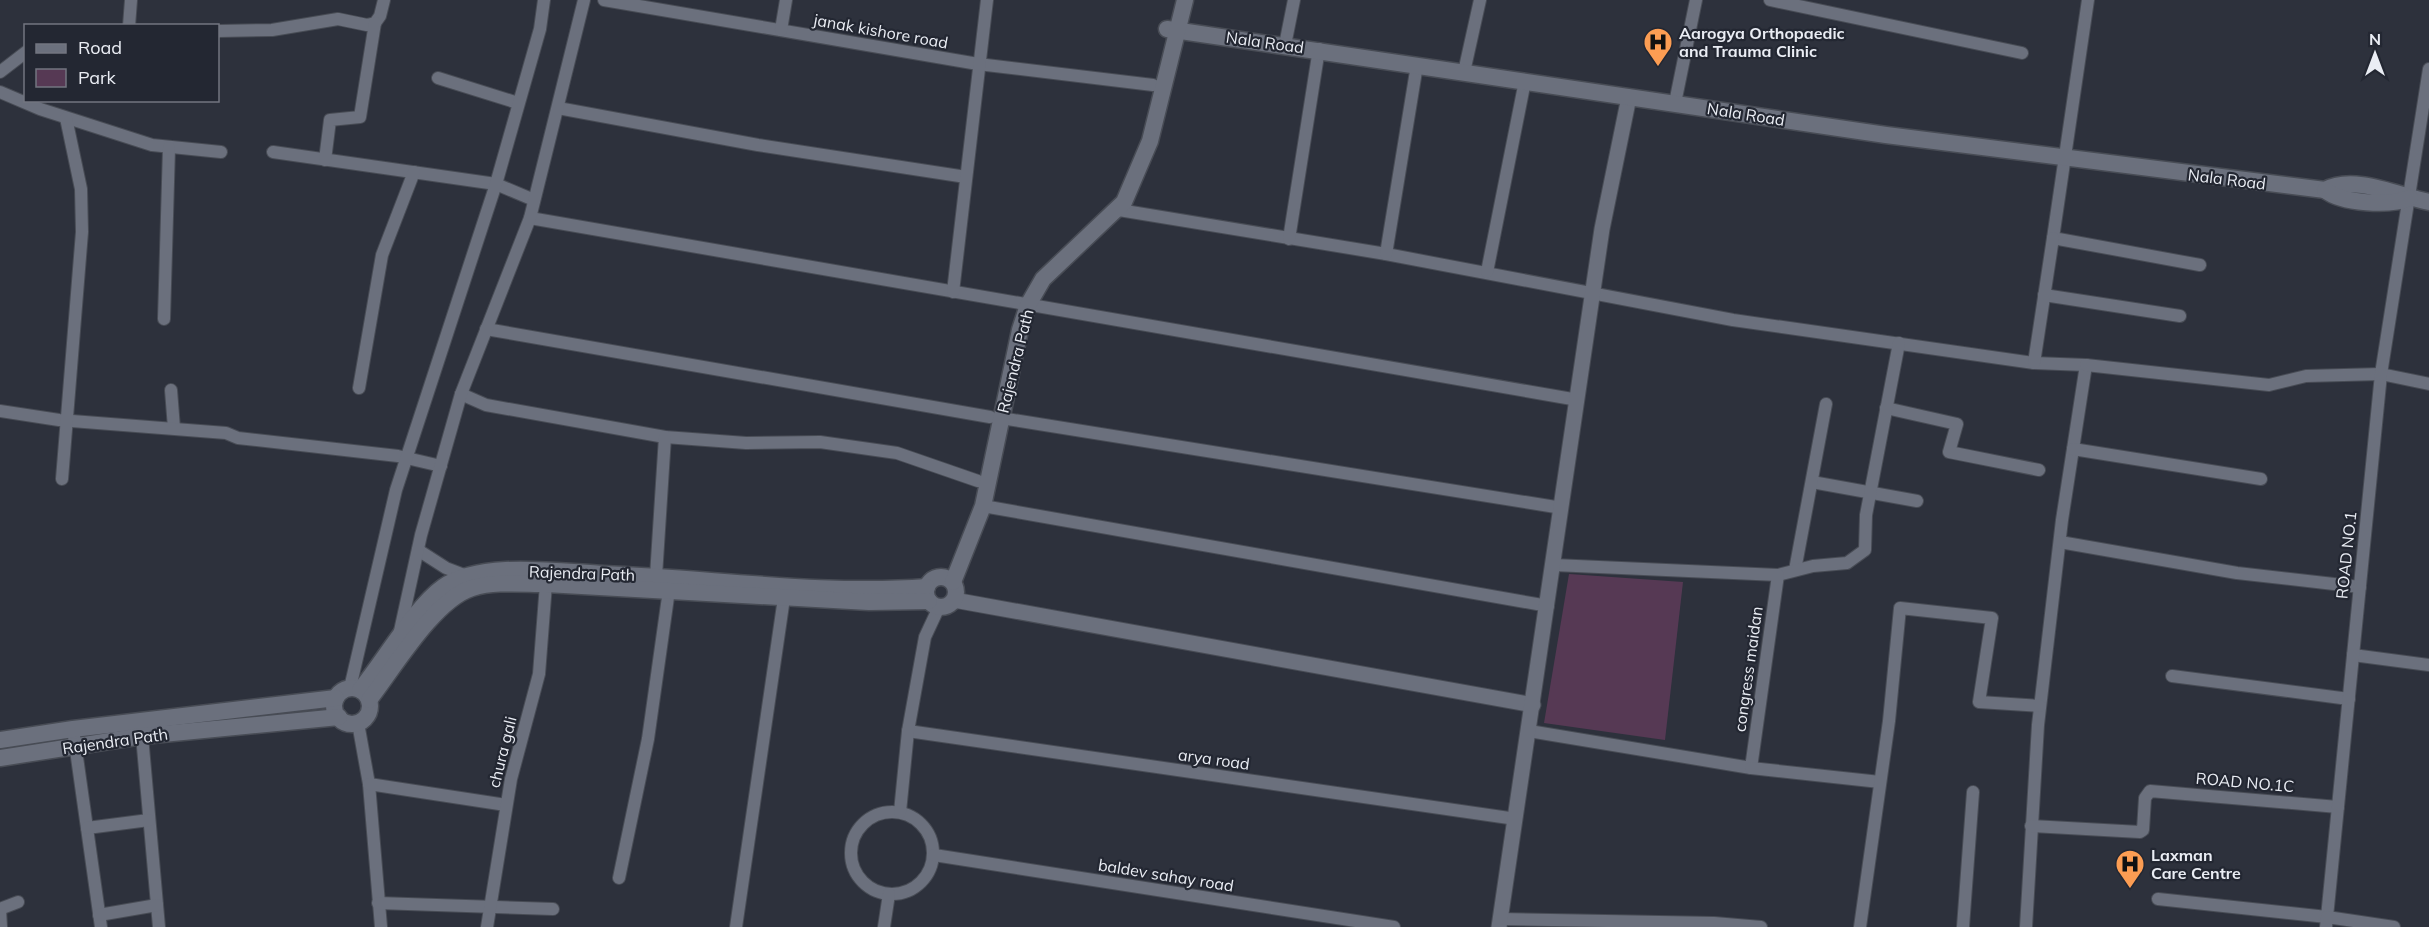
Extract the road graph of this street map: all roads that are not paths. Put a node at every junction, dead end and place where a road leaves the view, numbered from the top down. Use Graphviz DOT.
graph roads {
  1 [pos="131,0"];
  2 [pos="384,0"];
  3 [pos="544,0"];
  4 [pos="584,0"];
  5 [pos="604,0"];
  6 [pos="786,0"];
  7 [pos="987,0"];
  8 [pos="1174,0"];
  9 [pos="1185,0"];
  10 [pos="1294,0"];
  11 [pos="1480,0"];
  12 [pos="1696,0"];
  13 [pos="1770,0"];
  14 [pos="2089,0"];
  15 [pos="375,23"];
  16 [pos="129,24"];
  17 [pos="781,30"];
  18 [pos="1173,30"];
  19 [pos="219,31"];
  20 [pos="1285,45"];
  21 [pos="1319,49"];
  22 [pos="2022,53"];
  23 [pos="24,54"];
  24 [pos="978,64"];
  25 [pos="1417,65"];
  26 [pos="2429,69"];
  27 [pos="0,72"];
  28 [pos="1464,72"];
  29 [pos="438,78"];
  30 [pos="1526,81"];
  31 [pos="1153,85"];
  32 [pos="0,92"];
  33 [pos="1629,97"];
  34 [pos="24,101"];
  35 [pos="25,102"];
  36 [pos="518,103"];
  37 [pos="1675,104"];
  38 [pos="558,108"];
  39 [pos="66,118"];
  40 [pos="1145,140"];
  41 [pos="169,148"];
  42 [pos="221,152"];
  43 [pos="273,152"];
  44 [pos="2063,157"];
  45 [pos="325,160"];
  46 [pos="414,172"];
  47 [pos="966,177"];
  48 [pos="496,184"];
  49 [pos="2410,198"];
  50 [pos="534,200"];
  51 [pos="2429,202"];
  52 [pos="1119,210"];
  53 [pos="530,218"];
  54 [pos="2053,238"];
  55 [pos="1289,239"];
  56 [pos="1386,254"];
  57 [pos="2200,265"];
  58 [pos="1486,272"];
  59 [pos="953,292"];
  60 [pos="1593,292"];
  61 [pos="2044,295"];
  62 [pos="1022,304"];
  63 [pos="2180,316"];
  64 [pos="164,319"];
  65 [pos="486,329"];
  66 [pos="1899,343"];
  67 [pos="2034,363"];
  68 [pos="2086,365"];
  69 [pos="2381,374"];
  70 [pos="2429,384"];
  71 [pos="359,388"];
  72 [pos="171,390"];
  73 [pos="461,394"];
  74 [pos="1578,400"];
  75 [pos="1826,404"];
  76 [pos="1886,408"];
  77 [pos="0,411"];
  78 [pos="995,418"];
  79 [pos="65,420"];
  80 [pos="174,428"];
  81 [pos="665,437"];
  82 [pos="2073,449"];
  83 [pos="407,458"];
  84 [pos="441,465"];
  85 [pos="2039,471"];
  86 [pos="62,479"];
  87 [pos="2260,479"];
  88 [pos="978,481"];
  89 [pos="1812,482"];
  90 [pos="1870,494"];
  91 [pos="1917,501"];
  92 [pos="983,506"];
  93 [pos="1562,508"];
  94 [pos="2060,542"];
  95 [pos="418,550"];
  96 [pos="1554,565"];
  97 [pos="1795,570"];
  98 [pos="1778,574"];
  99 [pos="468,576"];
  100 [pos="656,576"];
  101 [pos="948,580"];
  102 [pos="546,584"];
  103 [pos="2360,587"];
  104 [pos="669,590"];
  105 [pos="784,598"];
  106 [pos="938,599"];
  107 [pos="1548,606"];
  108 [pos="402,646"];
  109 [pos="2353,655"];
  110 [pos="2429,664"];
  111 [pos="2172,676"];
  112 [pos="354,694"];
  113 [pos="2349,699"];
  114 [pos="1533,705"];
  115 [pos="2040,706"];
  116 [pos="339,717"];
  117 [pos="358,723"];
  118 [pos="73,729"];
  119 [pos="908,730"];
  120 [pos="1529,731"];
  121 [pos="142,736"];
  122 [pos="0,740"];
  123 [pos="75,746"];
  124 [pos="0,758"];
  125 [pos="1751,768"];
  126 [pos="1880,782"];
  127 [pos="369,784"];
  128 [pos="1973,792"];
  129 [pos="506,805"];
  130 [pos="2338,807"];
  131 [pos="900,812"];
  132 [pos="1516,819"];
  133 [pos="150,820"];
  134 [pos="2031,825"];
  135 [pos="87,828"];
  136 [pos="934,855"];
  137 [pos="619,878"];
  138 [pos="889,894"];
  139 [pos="2158,899"];
  140 [pos="18,902"];
  141 [pos="378,903"];
  142 [pos="157,905"];
  143 [pos="490,907"];
  144 [pos="553,909"];
  145 [pos="100,921"];
  146 [pos="2326,922"];
  147 [pos="1499,923"];
  148 [pos="1,927"];
  149 [pos="159,927"];
  150 [pos="381,927"];
  151 [pos="487,927"];
  152 [pos="736,927"];
  153 [pos="884,927"];
  154 [pos="1394,927"];
  155 [pos="1761,927"];
  156 [pos="1860,927"];
  157 [pos="1963,927"];
  158 [pos="2026,927"];
  159 [pos="2394,927"];
  1 -- 16 [label="street"];
  2 -- 15 [label="street"];
  3 -- 36 [label="street"];
  4 -- 38 [label="street"];
  5 -- 17 [label="street, janak kishore road"];
  6 -- 17 [label="street"];
  7 -- 24 [label="street"];
  8 -- 18 [label="main road, Rajendra Path"];
  9 -- 18 [label="main road, Rajendra Path"];
  10 -- 20 [label="street"];
  11 -- 28 [label="street"];
  12 -- 37 [label="street"];
  13 -- 22 [label="street"];
  14 -- 44 [label="street"];
  15 -- 19 [label="street"];
  15 -- 45 [label="street"];
  17 -- 24 [label="street, janak kishore road"];
  18 -- 20 [label="main road, Nala Road"];
  18 -- 31 [label="main road, Rajendra Path"];
  18 -- 40 [label="main road, Rajendra Path"];
  20 -- 21 [label="main road, Nala Road"];
  21 -- 25 [label="main road, Nala Road"];
  21 -- 55 [label="street"];
  23 -- 27 [label="street"];
  24 -- 31 [label="street, janak kishore road"];
  24 -- 47 [label="street"];
  25 -- 28 [label="main road, Nala Road"];
  25 -- 56 [label="street"];
  26 -- 49 [label="street, ROAD NO.1"];
  28 -- 30 [label="main road, Nala Road"];
  29 -- 36 [label="street"];
  30 -- 33 [label="main road, Nala Road"];
  30 -- 58 [label="street"];
  31 -- 40 [label="main road, Rajendra Path"];
  32 -- 34 [label="street"];
  33 -- 37 [label="main road, Nala Road"];
  33 -- 60 [label="street"];
  35 -- 39 [label="street"];
  36 -- 48 [label="street"];
  37 -- 44 [label="main road, Nala Road"];
  38 -- 47 [label="street"];
  38 -- 50 [label="street"];
  39 -- 41 [label="street"];
  39 -- 79 [label="street"];
  40 -- 52 [label="main road, Rajendra Path"];
  40 -- 62 [label="main road, Rajendra Path"];
  41 -- 42 [label="street"];
  41 -- 64 [label="street"];
  43 -- 45 [label="street"];
  44 -- 49 [label="main road, Nala Road"];
  44 -- 54 [label="street"];
  45 -- 46 [label="street"];
  46 -- 48 [label="street"];
  46 -- 71 [label="street"];
  47 -- 59 [label="street"];
  48 -- 50 [label="street"];
  48 -- 83 [label="street"];
  49 -- 51 [label="main road"];
  49 -- 69 [label="street, ROAD NO.1"];
  50 -- 53 [label="street"];
  52 -- 55 [label="street"];
  52 -- 62 [label="main road, Rajendra Path"];
  53 -- 59 [label="street"];
  53 -- 65 [label="street"];
  54 -- 57 [label="street"];
  54 -- 61 [label="street"];
  55 -- 56 [label="street"];
  56 -- 58 [label="street"];
  58 -- 60 [label="street"];
  59 -- 62 [label="street"];
  60 -- 66 [label="street"];
  60 -- 74 [label="street"];
  61 -- 63 [label="street"];
  61 -- 67 [label="street"];
  62 -- 74 [label="street"];
  62 -- 78 [label="main road, Rajendra Path"];
  65 -- 73 [label="street"];
  65 -- 78 [label="street"];
  66 -- 67 [label="street"];
  66 -- 76 [label="street"];
  67 -- 68 [label="street"];
  68 -- 69 [label="street"];
  68 -- 82 [label="street"];
  69 -- 70 [label="street"];
  69 -- 103 [label="street, ROAD NO.1"];
  72 -- 80 [label="street"];
  73 -- 81 [label="street"];
  73 -- 84 [label="street"];
  74 -- 93 [label="street"];
  75 -- 89 [label="street"];
  76 -- 85 [label="street"];
  76 -- 90 [label="street"];
  77 -- 79 [label="street"];
  78 -- 88 [label="main road, Rajendra Path"];
  78 -- 92 [label="main road, Rajendra Path"];
  78 -- 93 [label="street"];
  79 -- 80 [label="street"];
  79 -- 86 [label="street"];
  80 -- 83 [label="street"];
  81 -- 88 [label="street"];
  81 -- 100 [label="street"];
  82 -- 87 [label="street"];
  82 -- 94 [label="street"];
  83 -- 84 [label="street"];
  83 -- 112 [label="street"];
  84 -- 95 [label="street"];
  88 -- 101 [label="main road, Rajendra Path"];
  89 -- 90 [label="street"];
  89 -- 97 [label="street"];
  90 -- 91 [label="street"];
  90 -- 97 [label="street"];
  92 -- 101 [label="main road, Rajendra Path"];
  92 -- 107 [label="street"];
  93 -- 96 [label="street"];
  94 -- 103 [label="street"];
  94 -- 115 [label="street"];
  95 -- 99 [label="street"];
  95 -- 108 [label="street"];
  96 -- 98 [label="street"];
  96 -- 107 [label="street"];
  97 -- 98 [label="street"];
  98 -- 125 [label="street, congress maidan"];
  99 -- 100 [label="main road, Rajendra Path"];
  99 -- 108 [label="main road, Rajendra Path"];
  100 -- 106 [label="main road, Rajendra Path"];
  101 -- 106 [label="main road, Rajendra Path"];
  101 -- 106 [label="main road"];
  102 -- 104 [label="main road, Rajendra Path"];
  102 -- 108 [label="main road, Rajendra Path"];
  102 -- 129 [label="street, chura gali"];
  103 -- 109 [label="street, ROAD NO.1"];
  104 -- 105 [label="main road, Rajendra Path"];
  104 -- 137 [label="street"];
  105 -- 106 [label="main road, Rajendra Path"];
  105 -- 152 [label="street"];
  106 -- 114 [label="street"];
  106 -- 119 [label="street"];
  107 -- 114 [label="street"];
  108 -- 112 [label="main road, Rajendra Path"];
  109 -- 110 [label="street"];
  109 -- 113 [label="street, ROAD NO.1"];
  111 -- 113 [label="street"];
  112 -- 116 [label="main road"];
  112 -- 117 [label="main road, Rajendra Path"];
  112 -- 118 [label="main road, Rajendra Path"];
  113 -- 130 [label="street, ROAD NO.1"];
  114 -- 120 [label="street"];
  115 -- 126 [label="street"];
  115 -- 134 [label="street"];
  116 -- 117 [label="main road, Rajendra Path"];
  116 -- 121 [label="main road, Rajendra Path"];
  117 -- 127 [label="street"];
  118 -- 122 [label="main road, Rajendra Path"];
  118 -- 123 [label="street"];
  119 -- 131 [label="street"];
  119 -- 132 [label="street, arya road"];
  120 -- 125 [label="street"];
  120 -- 132 [label="street"];
  121 -- 123 [label="main road, Rajendra Path"];
  121 -- 133 [label="street"];
  123 -- 124 [label="main road, Rajendra Path"];
  123 -- 135 [label="street"];
  125 -- 126 [label="street"];
  126 -- 156 [label="street"];
  127 -- 129 [label="street"];
  127 -- 141 [label="street"];
  128 -- 157 [label="street"];
  129 -- 143 [label="street, chura gali"];
  130 -- 134 [label="street, ROAD NO.1C"];
  130 -- 146 [label="street, ROAD NO.1"];
  131 -- 136 [label="street"];
  131 -- 138 [label="street"];
  132 -- 147 [label="street"];
  133 -- 135 [label="street"];
  133 -- 142 [label="street"];
  134 -- 158 [label="street"];
  135 -- 145 [label="street"];
  136 -- 138 [label="street"];
  136 -- 154 [label="street, baldev sahay road"];
  138 -- 153 [label="street"];
  139 -- 146 [label="street"];
  140 -- 148 [label="street"];
  141 -- 143 [label="street"];
  141 -- 150 [label="street"];
  142 -- 145 [label="street"];
  142 -- 149 [label="street"];
  143 -- 144 [label="street"];
  143 -- 151 [label="street, chura gali"];
  146 -- 159 [label="street"];
  147 -- 155 [label="street"];
}
